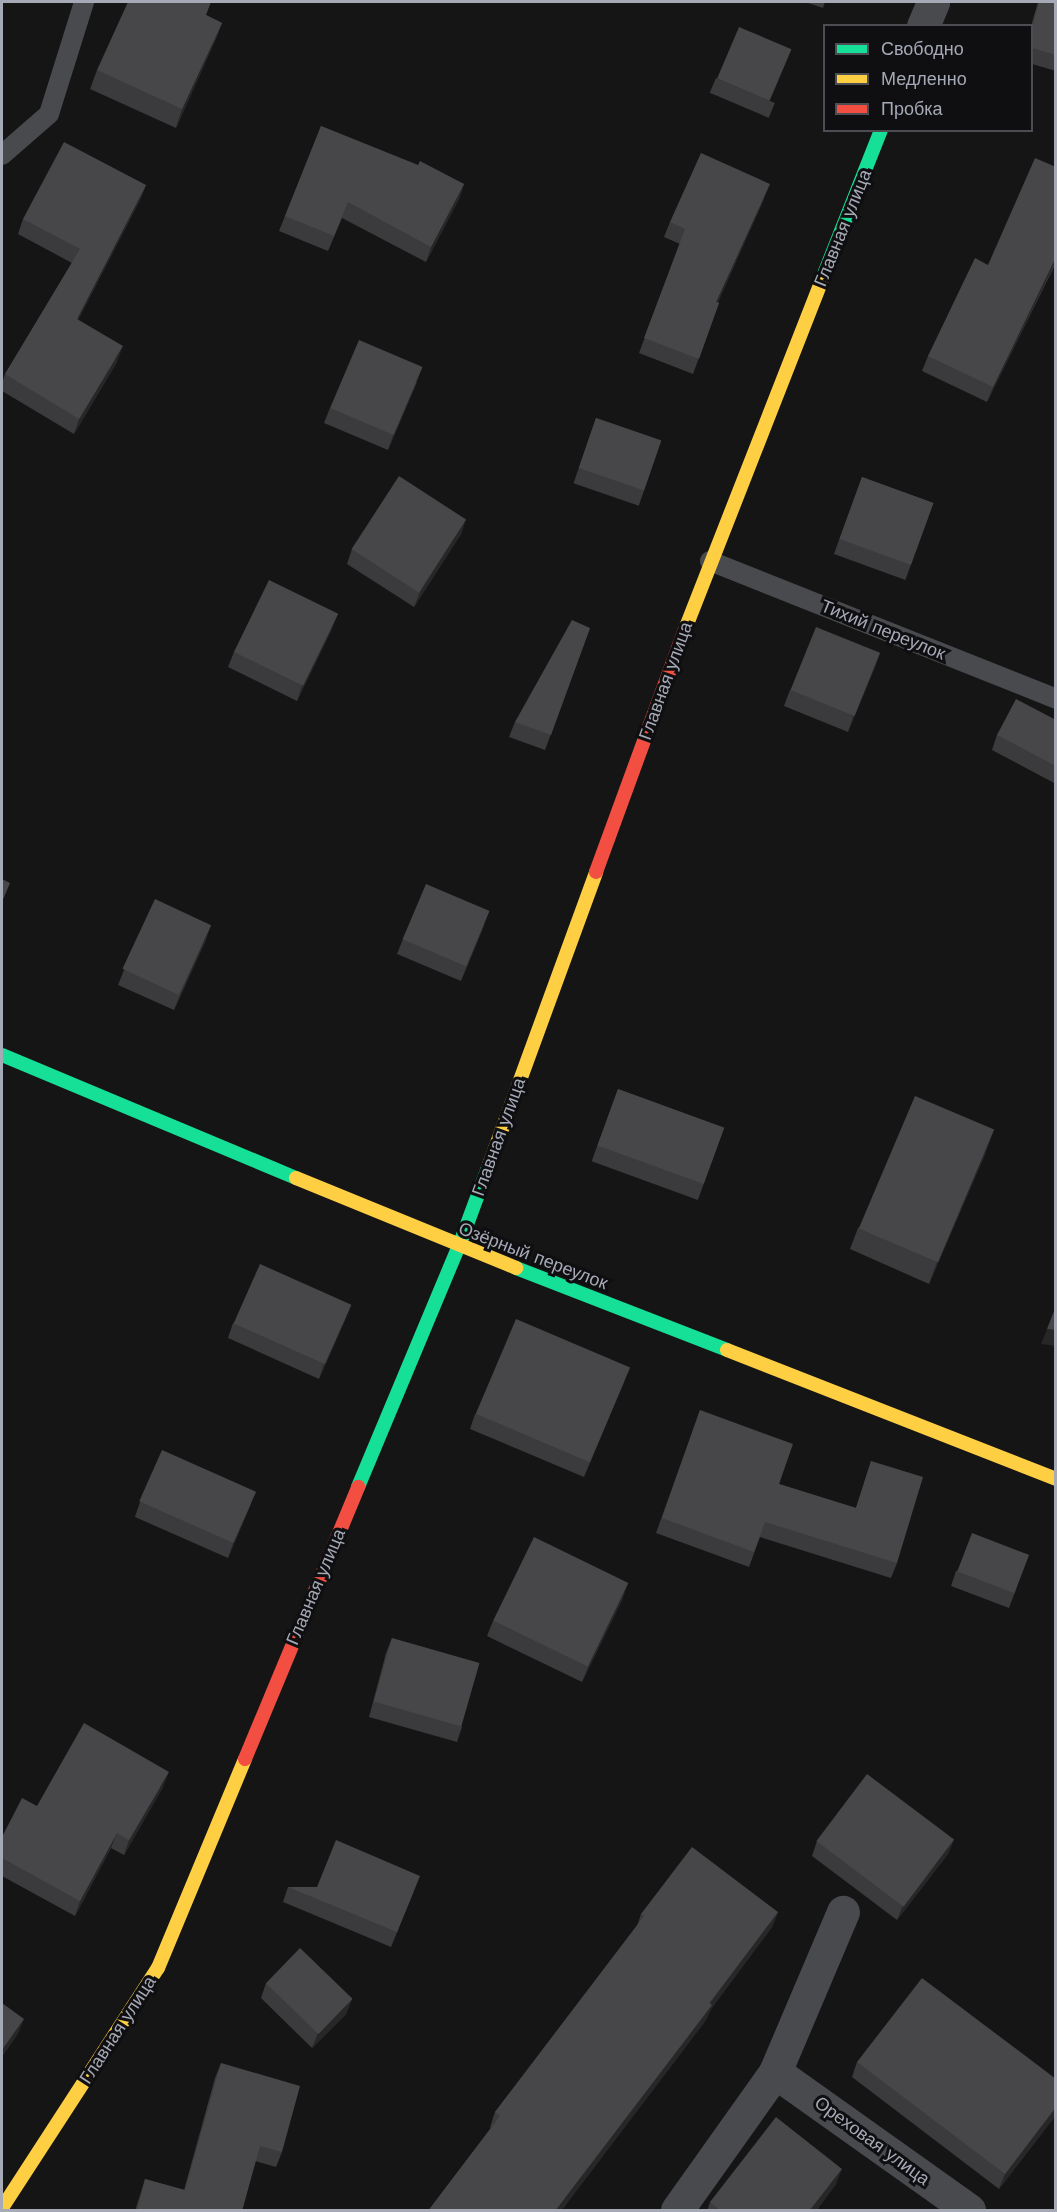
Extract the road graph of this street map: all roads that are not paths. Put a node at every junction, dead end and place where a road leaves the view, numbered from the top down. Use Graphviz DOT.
graph roads {
  1 [pos="84,2"];
  2 [pos="933,2"];
  3 [pos="924,24"];
  4 [pos="880,132"];
  5 [pos="2,155"];
  6 [pos="710,561"];
  7 [pos="1056,699"];
  8 [pos="2,1055"];
  9 [pos="459,1246"];
  10 [pos="1056,1479"];
  11 [pos="843,1912"];
  12 [pos="775,2072"];
  13 [pos="2,2208"];
  14 [pos="677,2211"];
  15 [pos="969,2211"];
  1 -- 5 [label="lane"];
  2 -- 3 [label="street"];
  4 -- 6 [label="street, Главная улица"];
  6 -- 7 [label="lane, Тихий переулок"];
  6 -- 9 [label="street, Главная улица"];
  8 -- 9 [label="street, Озёрный переулок"];
  9 -- 10 [label="street, Озёрный переулок"];
  9 -- 13 [label="street, Главная улица"];
  11 -- 12 [label="street"];
  12 -- 14 [label="street"];
  12 -- 15 [label="street, Ореховая улица"];
}
